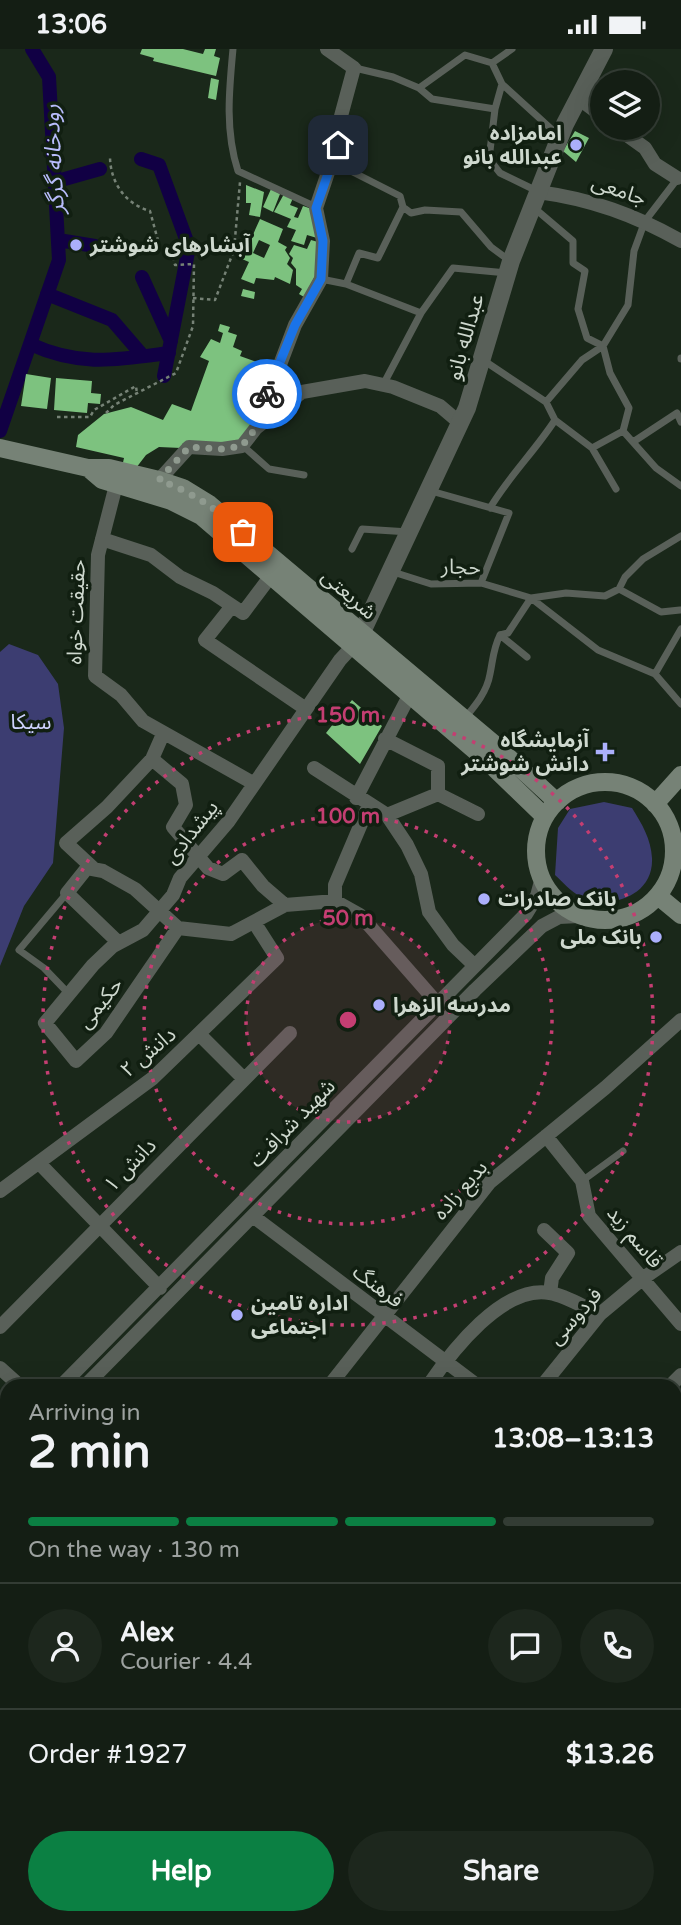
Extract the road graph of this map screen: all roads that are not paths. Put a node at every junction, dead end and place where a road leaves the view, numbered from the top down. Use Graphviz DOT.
graph roads {
  1 [pos="233,49"];
  2 [pos="327,49"];
  3 [pos="512,49"];
  4 [pos="599,50"];
  5 [pos="492,64"];
  6 [pos="354,68"];
  7 [pos="502,85"];
  8 [pos="419,88"];
  9 [pos="578,98"];
  10 [pos="590,107"];
  11 [pos="495,109"];
  12 [pos="560,137"];
  13 [pos="634,140"];
  14 [pos="333,162"];
  15 [pos="679,178"];
  16 [pos="535,199"];
  17 [pos="403,207"];
  18 [pos="316,208"];
  19 [pos="645,221"];
  20 [pos="681,241"];
  21 [pos="509,267"];
  22 [pos="321,279"];
  23 [pos="346,284"];
  24 [pos="421,313"];
  25 [pos="603,346"];
  26 [pos="482,360"];
  27 [pos="383,385"];
  28 [pos="546,402"];
  29 [pos="679,412"];
  30 [pos="555,420"];
  31 [pos="681,422"];
  32 [pos="460,423"];
  33 [pos="256,428"];
  34 [pos="623,431"];
  35 [pos="633,442"];
  36 [pos="242,446"];
  37 [pos="0,448"];
  38 [pos="592,448"];
  39 [pos="88,468"];
  40 [pos="303,475"];
  41 [pos="159,480"];
  42 [pos="116,485"];
  43 [pos="681,486"];
  44 [pos="617,489"];
  45 [pos="428,491"];
  46 [pos="490,508"];
  47 [pos="409,533"];
  48 [pos="681,535"];
  49 [pos="102,539"];
  50 [pos="352,549"];
  51 [pos="390,571"];
  52 [pos="270,577"];
  53 [pos="481,583"];
  54 [pos="619,589"];
  55 [pos="531,599"];
  56 [pos="232,606"];
  57 [pos="680,610"];
  58 [pos="681,629"];
  59 [pos="500,635"];
  60 [pos="356,641"];
  61 [pos="527,657"];
  62 [pos="655,674"];
  63 [pos="409,696"];
  64 [pos="681,704"];
  65 [pos="306,709"];
  66 [pos="464,719"];
  67 [pos="163,734"];
  68 [pos="385,739"];
  69 [pos="152,759"];
  70 [pos="314,768"];
  71 [pos="681,775"];
  72 [pos="253,783"];
  73 [pos="438,794"];
  74 [pos="362,801"];
  75 [pos="655,804"];
  76 [pos="551,809"];
  77 [pos="478,814"];
  78 [pos="387,815"];
  79 [pos="200,859"];
  80 [pos="94,869"];
  81 [pos="541,881"];
  82 [pos="67,893"];
  83 [pos="658,896"];
  84 [pos="335,901"];
  85 [pos="285,905"];
  86 [pos="160,910"];
  87 [pos="681,915"];
  88 [pos="579,916"];
  89 [pos="254,922"];
  90 [pos="178,928"];
  91 [pos="118,943"];
  92 [pos="474,965"];
  93 [pos="69,994"];
  94 [pos="438,1004"];
  95 [pos="681,1020"];
  96 [pos="45,1023"];
  97 [pos="290,1033"];
  98 [pos="200,1035"];
  99 [pos="244,1079"];
  100 [pos="546,1136"];
  101 [pos="623,1151"];
  102 [pos="39,1163"];
  103 [pos="582,1181"];
  104 [pos="0,1191"];
  105 [pos="254,1217"];
  106 [pos="100,1226"];
  107 [pos="544,1230"];
  108 [pos="681,1252"];
  109 [pos="642,1279"];
  110 [pos="160,1288"];
  111 [pos="550,1293"];
  112 [pos="600,1314"];
  113 [pos="383,1317"];
  114 [pos="681,1324"];
  115 [pos="0,1327"];
  116 [pos="444,1362"];
  117 [pos="68,1379"];
  118 [pos="92,1379"];
  119 [pos="334,1379"];
  120 [pos="433,1379"];
  121 [pos="468,1379"];
  122 [pos="548,1379"];
  1 -- 18 [label="lane"];
  2 -- 6 [label="street"];
  3 -- 5 [label="lane"];
  4 -- 9 [label="street, عبدالله بانو"];
  5 -- 7 [label="lane"];
  5 -- 8 [label="lane"];
  6 -- 8 [label="lane"];
  6 -- 14 [label="street"];
  7 -- 11 [label="lane"];
  7 -- 12 [label="lane"];
  8 -- 11 [label="lane"];
  9 -- 10 [label="street"];
  9 -- 12 [label="street, عبدالله بانو"];
  11 -- 16 [label="lane"];
  12 -- 16 [label="street, عبدالله بانو"];
  13 -- 15 [label="street"];
  14 -- 17 [label="lane"];
  14 -- 18 [label="street"];
  15 -- 19 [label="lane"];
  16 -- 19 [label="street, جامعی"];
  16 -- 21 [label="street, عبدالله بانو"];
  16 -- 25 [label="lane"];
  17 -- 21 [label="lane"];
  17 -- 23 [label="lane"];
  18 -- 22 [label="street"];
  19 -- 20 [label="street, جامعی"];
  19 -- 25 [label="lane"];
  21 -- 24 [label="lane"];
  21 -- 26 [label="street, عبدالله بانو"];
  22 -- 23 [label="lane"];
  22 -- 33 [label="street"];
  23 -- 24 [label="lane"];
  24 -- 27 [label="lane"];
  25 -- 28 [label="lane"];
  25 -- 34 [label="lane"];
  26 -- 28 [label="lane"];
  26 -- 32 [label="street, عبدالله بانو"];
  27 -- 32 [label="street"];
  27 -- 33 [label="street"];
  28 -- 30 [label="lane"];
  29 -- 31 [label="lane"];
  29 -- 35 [label="lane"];
  30 -- 38 [label="lane"];
  30 -- 46 [label="lane"];
  32 -- 45 [label="street, عبدالله بانو"];
  33 -- 36 [label="street"];
  34 -- 35 [label="lane"];
  34 -- 38 [label="lane"];
  35 -- 43 [label="lane"];
  36 -- 40 [label="lane"];
  36 -- 41 [label="street"];
  37 -- 39 [label="main road, شریعتی"];
  38 -- 44 [label="lane"];
  39 -- 41 [label="main road, شریعتی"];
  39 -- 42 [label="main road, شریعتی"];
  41 -- 60 [label="main road, شریعتی"];
  42 -- 49 [label="street, حقیقت خواه"];
  42 -- 52 [label="main road, شریعتی"];
  45 -- 46 [label="lane"];
  45 -- 47 [label="street, عبدالله بانو"];
  46 -- 53 [label="lane"];
  47 -- 50 [label="lane"];
  47 -- 51 [label="street, عبدالله بانو"];
  48 -- 54 [label="lane"];
  49 -- 56 [label="street"];
  49 -- 67 [label="street, حقیقت خواه"];
  51 -- 53 [label="lane, حجار"];
  51 -- 60 [label="street, عبدالله بانو"];
  52 -- 56 [label="street"];
  52 -- 60 [label="main road, شریعتی"];
  53 -- 55 [label="lane, حجار"];
  54 -- 55 [label="lane"];
  54 -- 57 [label="lane"];
  55 -- 59 [label="lane"];
  55 -- 62 [label="lane"];
  56 -- 65 [label="street"];
  58 -- 62 [label="lane"];
  59 -- 61 [label="lane"];
  59 -- 66 [label="lane"];
  60 -- 63 [label="main road, شریعتی"];
  60 -- 65 [label="street, پیشدادی"];
  60 -- 66 [label="main road, شریعتی"];
  62 -- 64 [label="lane"];
  63 -- 68 [label="street"];
  63 -- 76 [label="main road, شریعتی"];
  65 -- 72 [label="street, پیشدادی"];
  66 -- 76 [label="main road, شریعتی"];
  67 -- 69 [label="street"];
  67 -- 72 [label="street, حقیقت خواه"];
  68 -- 73 [label="street"];
  68 -- 74 [label="street"];
  69 -- 79 [label="street"];
  69 -- 80 [label="street"];
  70 -- 74 [label="street"];
  71 -- 75 [label="main road"];
  72 -- 79 [label="street, پیشدادی"];
  73 -- 77 [label="street"];
  73 -- 78 [label="street"];
  74 -- 78 [label="street"];
  74 -- 84 [label="street"];
  75 -- 76 [label="main road"];
  75 -- 83 [label="main road"];
  76 -- 81 [label="main road"];
  78 -- 92 [label="street"];
  79 -- 85 [label="street"];
  79 -- 86 [label="street, پیشدادی"];
  80 -- 82 [label="street"];
  80 -- 86 [label="street"];
  81 -- 88 [label="main road"];
  81 -- 92 [label="street, شهید شرافت"];
  82 -- 91 [label="street"];
  82 -- 93 [label="lane"];
  83 -- 87 [label="main road"];
  83 -- 88 [label="main road"];
  84 -- 85 [label="street"];
  84 -- 94 [label="street"];
  85 -- 89 [label="street"];
  86 -- 90 [label="street"];
  86 -- 91 [label="street, پیشدادی"];
  88 -- 105 [label="street, شهید شرافت"];
  89 -- 90 [label="street"];
  89 -- 98 [label="street, دانش ۲"];
  90 -- 96 [label="street, حکیمی"];
  91 -- 93 [label="street, پیشدادی"];
  92 -- 94 [label="street, شهید شرافت"];
  93 -- 96 [label="street, پیشدادی"];
  94 -- 110 [label="street, شهید شرافت"];
  95 -- 100 [label="street, بدیع زاده"];
  97 -- 99 [label="street, دانش ۱"];
  98 -- 99 [label="street"];
  98 -- 102 [label="street, دانش ۲"];
  99 -- 106 [label="street, دانش ۱"];
  100 -- 103 [label="street, قاسم زید"];
  100 -- 113 [label="street, بدیع زاده"];
  101 -- 103 [label="lane"];
  102 -- 104 [label="street, دانش ۲"];
  102 -- 106 [label="street"];
  103 -- 109 [label="street, قاسم زید"];
  105 -- 113 [label="street, فرهنگ"];
  105 -- 118 [label="street, شهید شرافت"];
  106 -- 110 [label="street"];
  106 -- 115 [label="street, دانش ۱"];
  107 -- 111 [label="street"];
  108 -- 109 [label="street, فردوسی"];
  109 -- 112 [label="street, فردوسی"];
  109 -- 114 [label="street, قاسم زید"];
  110 -- 117 [label="street, شهید شرافت"];
  111 -- 112 [label="street"];
  111 -- 116 [label="street"];
  112 -- 122 [label="street, فردوسی"];
  113 -- 116 [label="street, فرهنگ"];
  113 -- 119 [label="street, بدیع زاده"];
  116 -- 120 [label="street"];
  116 -- 121 [label="street, فرهنگ"];
}
